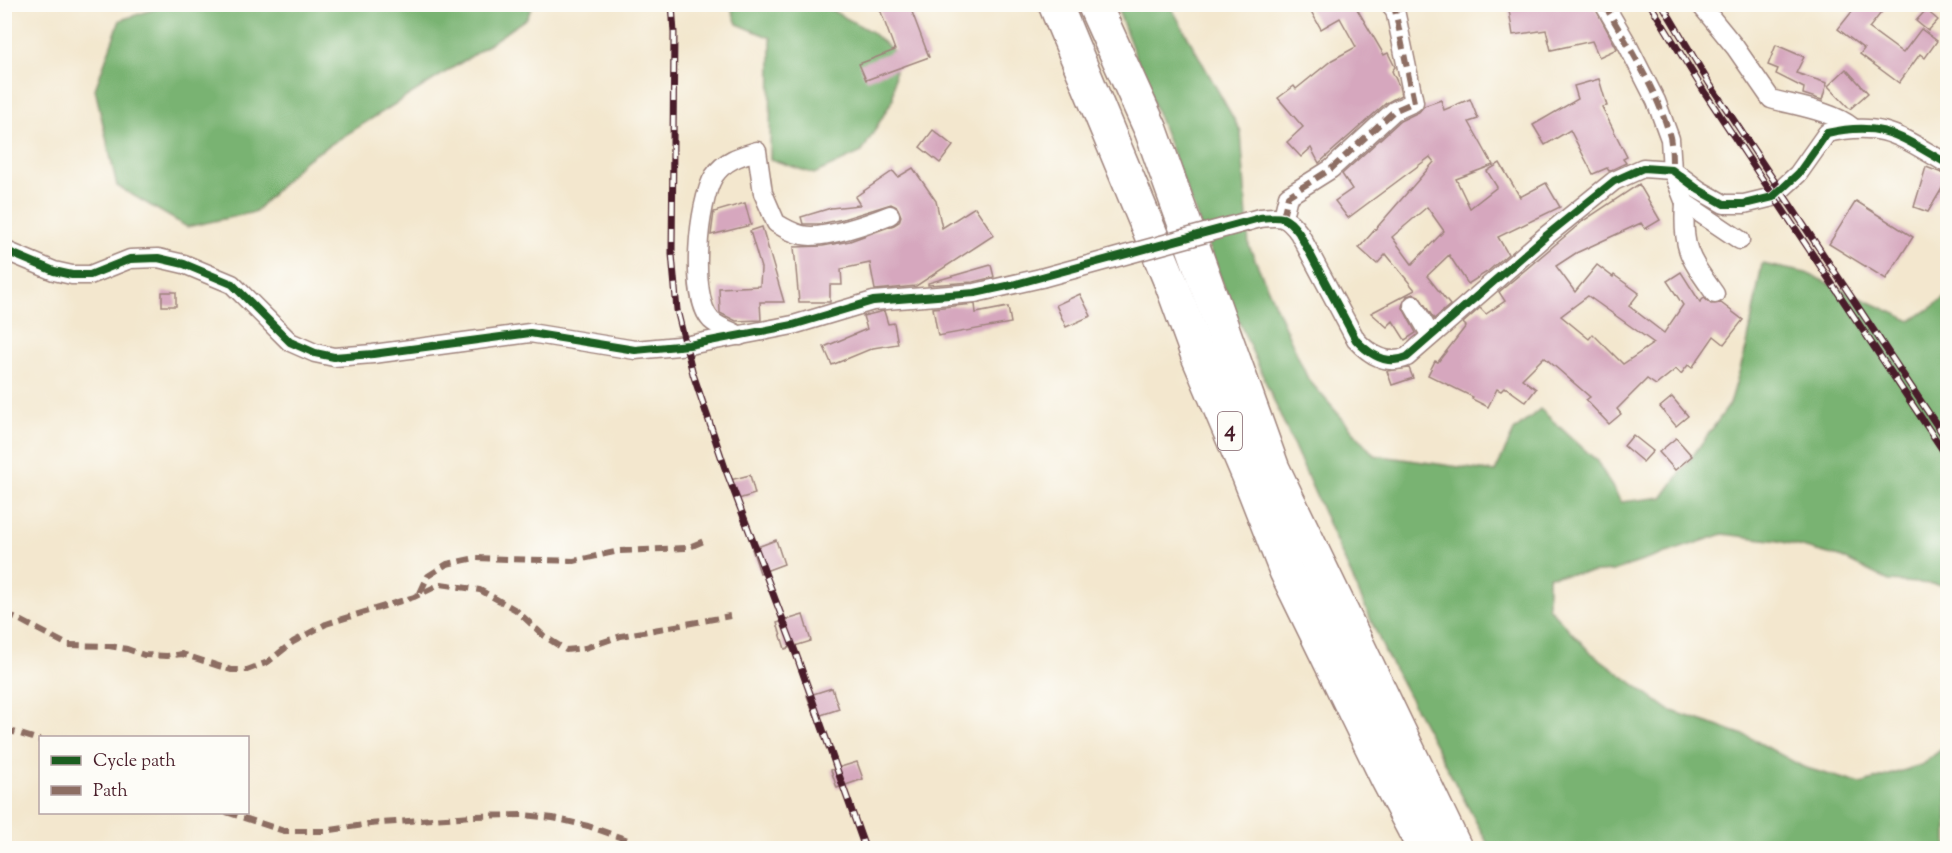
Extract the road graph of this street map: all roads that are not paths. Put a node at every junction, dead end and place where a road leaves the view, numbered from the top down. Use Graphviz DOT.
graph roads {
  1 [pos="1054,4"];
  2 [pos="1094,4"];
  3 [pos="1604,4"];
  4 [pos="1700,4"];
  5 [pos="1398,6"];
  6 [pos="1852,127"];
  7 [pos="1947,164"];
  8 [pos="1672,170"];
  9 [pos="1685,203"];
  10 [pos="890,215"];
  11 [pos="1283,217"];
  12 [pos="1740,240"];
  13 [pos="4,249"];
  14 [pos="1715,294"];
  15 [pos="1413,305"];
  16 [pos="740,336"];
  17 [pos="1431,336"];
  18 [pos="1424,849"];
  19 [pos="1455,849"];
  1 -- 18 [label="highway, 4"];
  2 -- 19 [label="highway, 4"];
  3 -- 8 [label="street"];
  4 -- 6 [label="street"];
  5 -- 11 [label="street"];
  6 -- 7 [label="street"];
  6 -- 8 [label="street"];
  8 -- 9 [label="street"];
  8 -- 17 [label="street"];
  9 -- 12 [label="street"];
  9 -- 14 [label="street"];
  10 -- 16 [label="street"];
  11 -- 16 [label="street, bridge"];
  11 -- 17 [label="street"];
  13 -- 16 [label="street"];
  15 -- 17 [label="street"];
}
